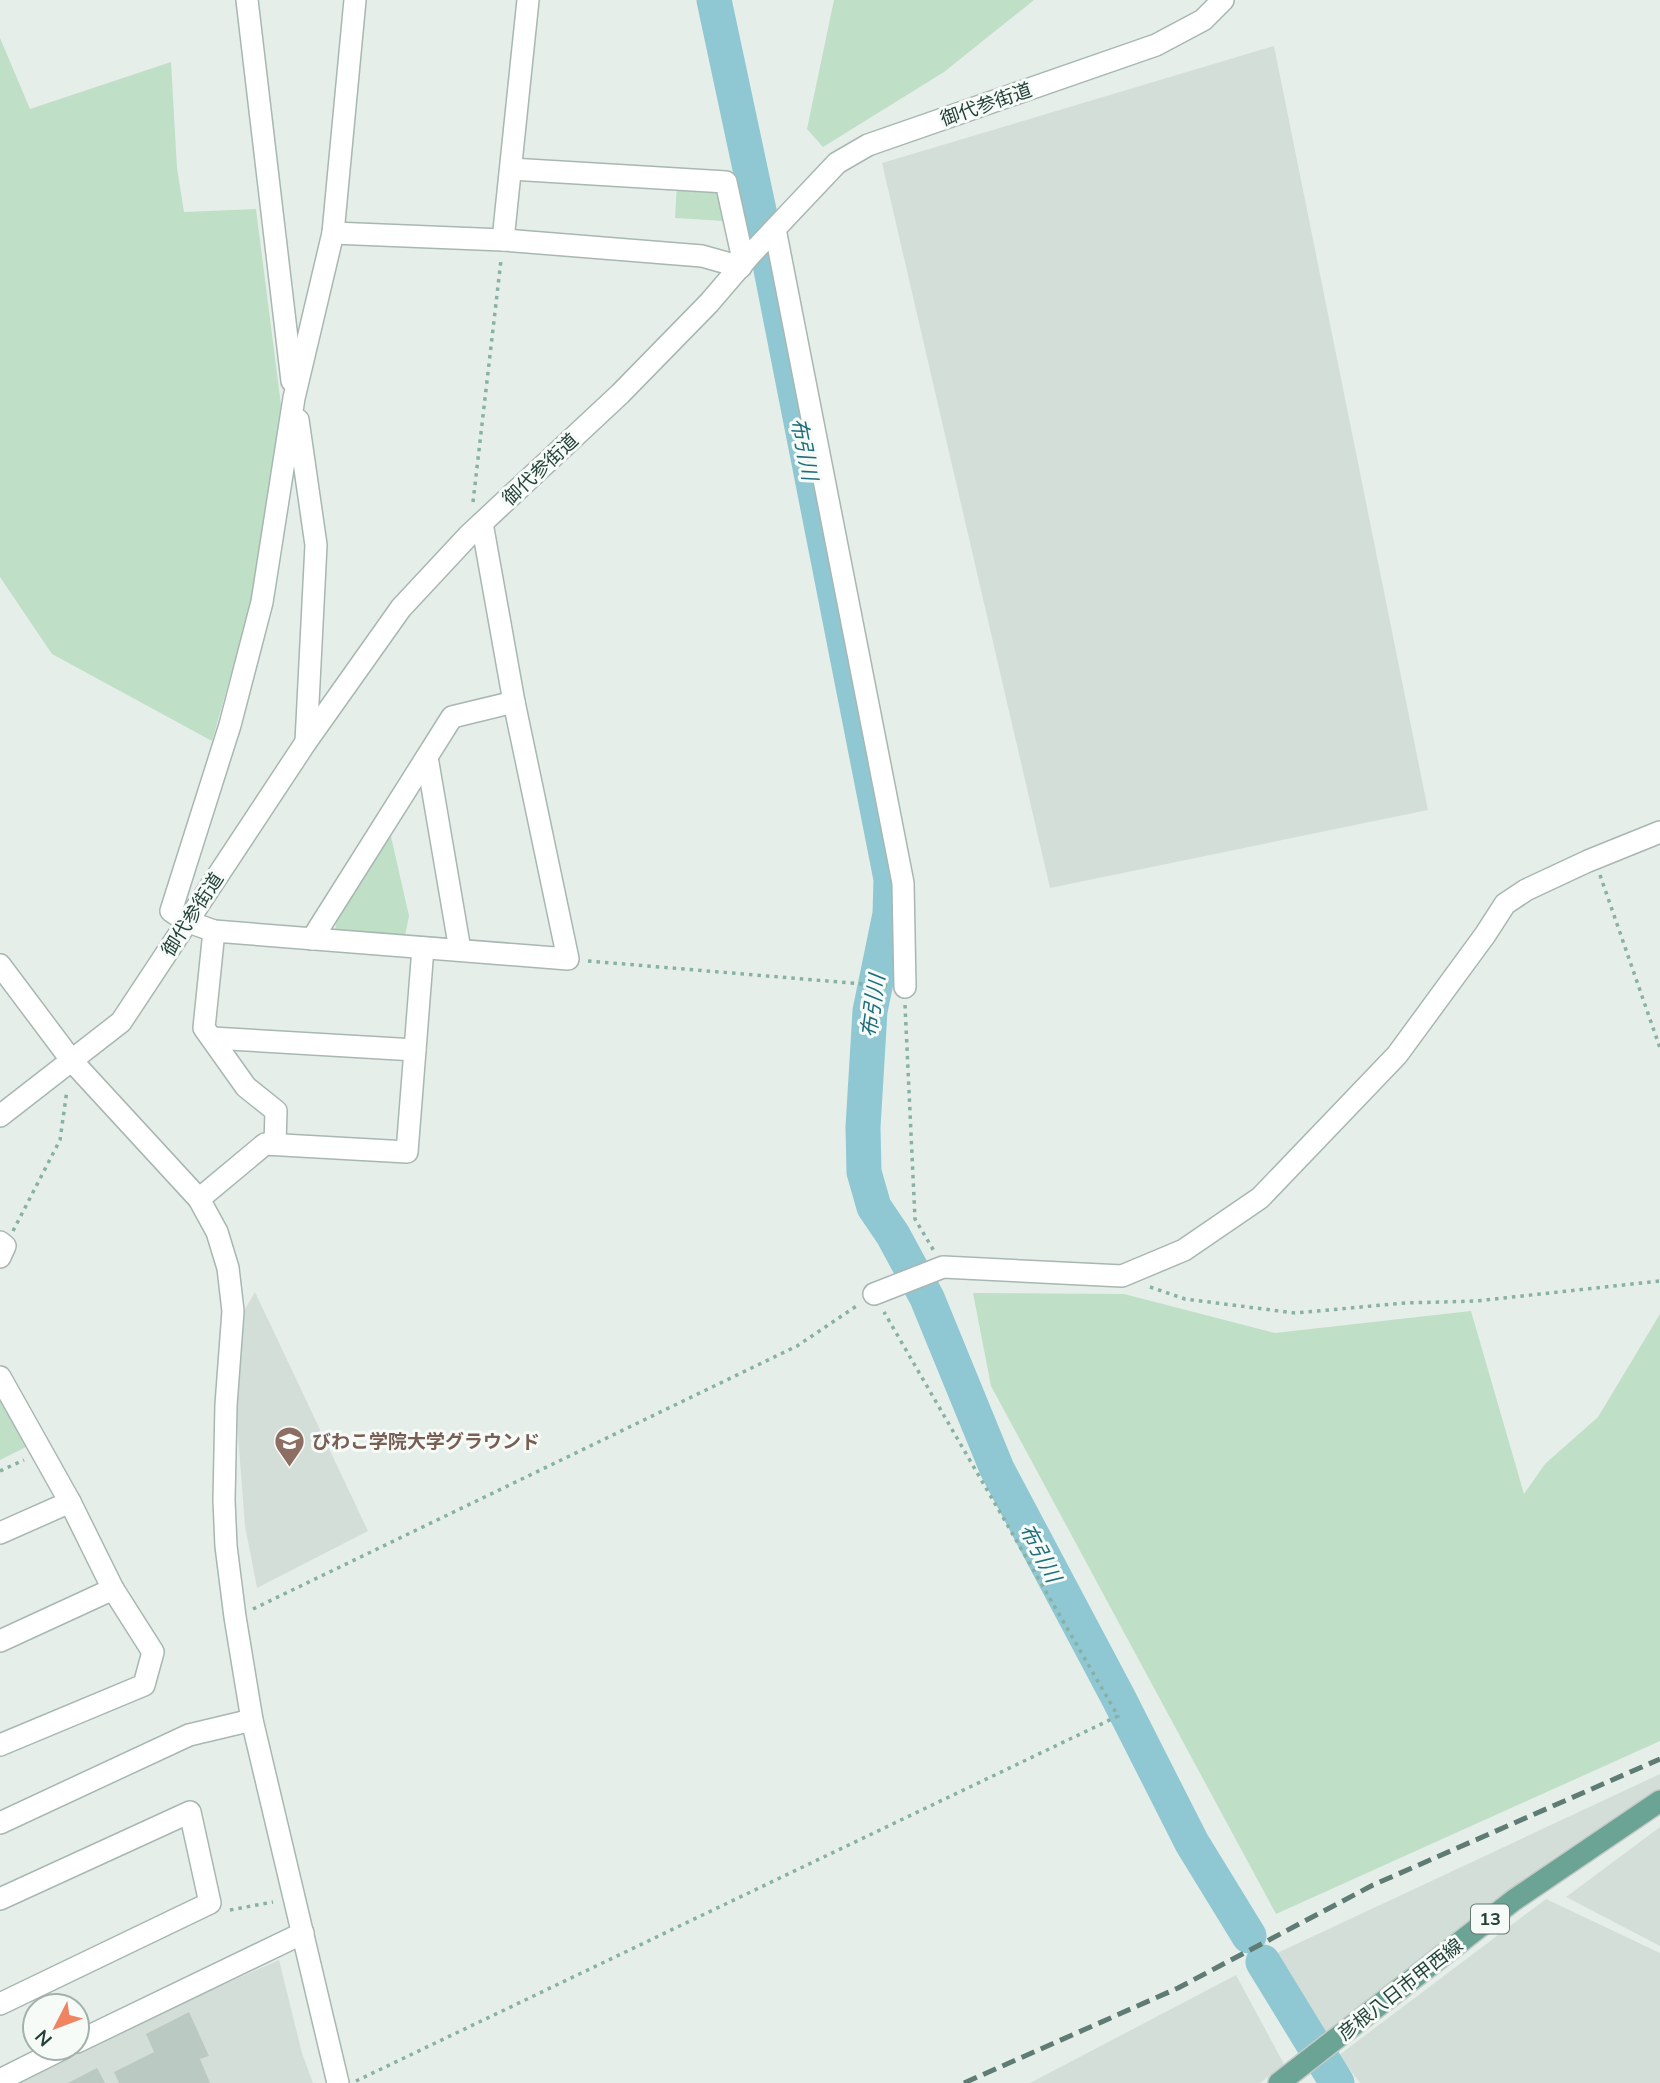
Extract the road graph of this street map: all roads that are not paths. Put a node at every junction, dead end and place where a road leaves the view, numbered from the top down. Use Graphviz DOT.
graph roads {
  1 [pos="247,0"];
  2 [pos="355,0"];
  3 [pos="528,0"];
  4 [pos="1223,0"];
  5 [pos="512,169"];
  6 [pos="333,233"];
  7 [pos="771,233"];
  8 [pos="503,240"];
  9 [pos="746,261"];
  10 [pos="294,398"];
  11 [pos="476,529"];
  12 [pos="514,702"];
  13 [pos="306,742"];
  14 [pos="427,757"];
  15 [pos="1660,832"];
  16 [pos="186,921"];
  17 [pos="214,931"];
  18 [pos="312,939"];
  19 [pos="423,947"];
  20 [pos="460,950"];
  21 [pos="0,965"];
  22 [pos="905,987"];
  23 [pos="212,1038"];
  24 [pos="415,1050"];
  25 [pos="72,1061"];
  26 [pos="0,1116"];
  27 [pos="275,1144"];
  28 [pos="199,1199"];
  29 [pos="874,1294"];
  30 [pos="0,1377"];
  31 [pos="70,1502"];
  32 [pos="0,1533"];
  33 [pos="113,1589"];
  34 [pos="0,1641"];
  35 [pos="252,1720"];
  36 [pos="0,1745"];
  37 [pos="1660,1801"];
  38 [pos="0,1823"];
  39 [pos="1,1895"];
  40 [pos="303,1933"];
  41 [pos="0,2004"];
  42 [pos="91,2035"];
  43 [pos="36,2062"];
  44 [pos="1294,2076"];
  45 [pos="0,2080"];
  46 [pos="338,2083"];
  1 -- 10 [label="street"];
  2 -- 6 [label="street"];
  3 -- 5 [label="street"];
  4 -- 7 [label="street, 御代参街道"];
  5 -- 8 [label="street"];
  5 -- 9 [label="street"];
  6 -- 8 [label="street"];
  6 -- 10 [label="street"];
  7 -- 9 [label="street, 御代参街道"];
  7 -- 22 [label="street"];
  8 -- 9 [label="street"];
  9 -- 11 [label="street, 御代参街道"];
  10 -- 13 [label="street"];
  10 -- 16 [label="street"];
  11 -- 12 [label="street"];
  11 -- 13 [label="street, 御代参街道"];
  12 -- 14 [label="street"];
  12 -- 20 [label="street"];
  13 -- 16 [label="street, 御代参街道"];
  14 -- 18 [label="street"];
  14 -- 20 [label="street"];
  15 -- 29 [label="street"];
  16 -- 17 [label="street"];
  16 -- 25 [label="street, 御代参街道"];
  17 -- 18 [label="street"];
  17 -- 23 [label="street"];
  18 -- 19 [label="street"];
  19 -- 20 [label="street"];
  19 -- 24 [label="street"];
  21 -- 25 [label="street"];
  23 -- 24 [label="street"];
  23 -- 27 [label="street"];
  24 -- 27 [label="street"];
  25 -- 26 [label="street, 御代参街道"];
  25 -- 28 [label="street"];
  27 -- 28 [label="street"];
  28 -- 35 [label="street"];
  30 -- 31 [label="street"];
  31 -- 32 [label="street"];
  31 -- 33 [label="street"];
  33 -- 34 [label="street"];
  33 -- 36 [label="street"];
  35 -- 38 [label="street"];
  35 -- 40 [label="street"];
  37 -- 44 [label="main road, 彦根八日市甲西線 / 13"];
  39 -- 41 [label="street"];
  40 -- 42 [label="street"];
  40 -- 46 [label="street"];
  43 -- 45 [label="street"];
}
